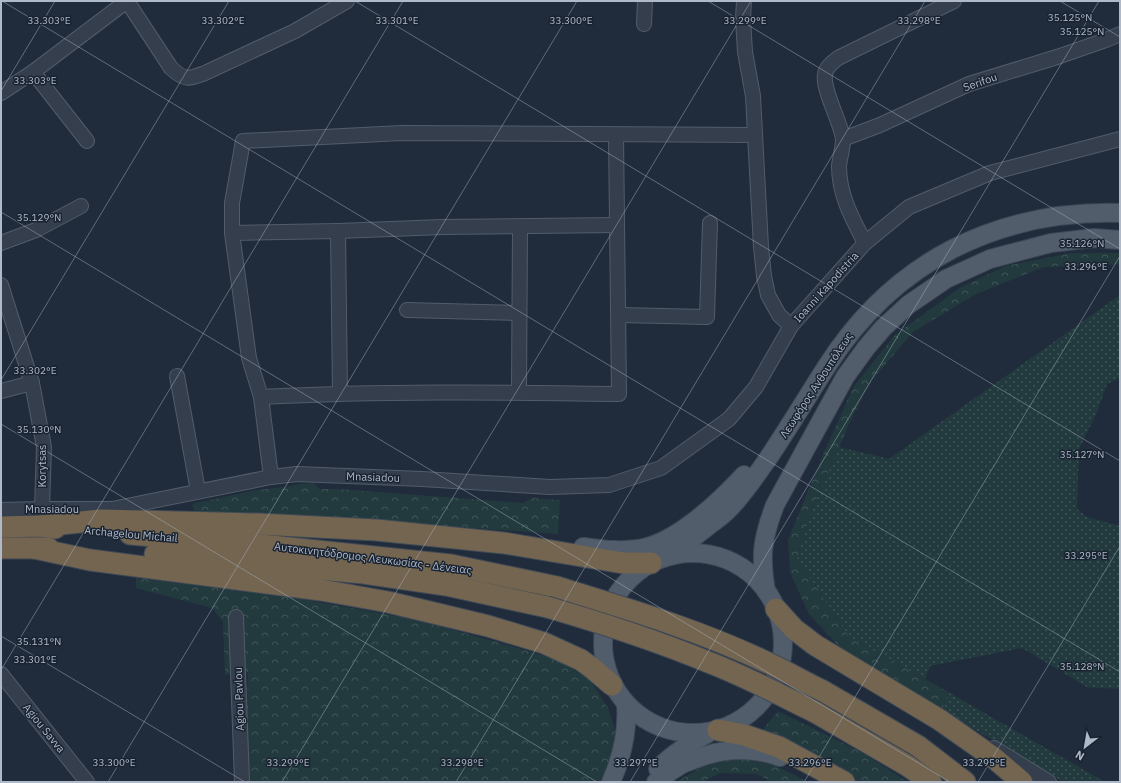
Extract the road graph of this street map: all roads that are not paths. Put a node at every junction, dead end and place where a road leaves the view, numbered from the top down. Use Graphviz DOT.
graph roads {
  1 [pos="127,1"];
  2 [pos="347,1"];
  3 [pos="645,1"];
  4 [pos="744,1"];
  5 [pos="954,1"];
  6 [pos="644,24"];
  7 [pos="1120,34"];
  8 [pos="33,72"];
  9 [pos="1,93"];
  10 [pos="616,135"];
  11 [pos="754,136"];
  12 [pos="843,138"];
  13 [pos="1120,139"];
  14 [pos="87,141"];
  15 [pos="81,206"];
  16 [pos="1120,213"];
  17 [pos="710,223"];
  18 [pos="617,225"];
  19 [pos="520,227"];
  20 [pos="338,231"];
  21 [pos="232,233"];
  22 [pos="1120,240"];
  23 [pos="865,243"];
  24 [pos="1,244"];
  25 [pos="1,285"];
  26 [pos="407,310"];
  27 [pos="519,312"];
  28 [pos="619,315"];
  29 [pos="791,326"];
  30 [pos="177,376"];
  31 [pos="32,382"];
  32 [pos="1,390"];
  33 [pos="519,392"];
  34 [pos="340,393"];
  35 [pos="261,397"];
  36 [pos="806,401"];
  37 [pos="271,477"];
  38 [pos="198,491"];
  39 [pos="1,510"];
  40 [pos="41,518"];
  41 [pos="1,527"];
  42 [pos="504,543"];
  43 [pos="1,548"];
  44 [pos="34,548"];
  45 [pos="258,554"];
  46 [pos="671,555"];
  47 [pos="652,563"];
  48 [pos="766,591"];
  49 [pos="776,609"];
  50 [pos="236,617"];
  51 [pos="1,674"];
  52 [pos="612,685"];
  53 [pos="626,704"];
  54 [pos="940,720"];
  55 [pos="713,732"];
  56 [pos="87,782"];
  57 [pos="242,782"];
  58 [pos="611,782"];
  59 [pos="646,782"];
  60 [pos="656,782"];
  61 [pos="843,782"];
  62 [pos="931,782"];
  63 [pos="965,782"];
  64 [pos="1022,782"];
  65 [pos="1049,782"];
  1 -- 2 [label="street"];
  1 -- 8 [label="street"];
  3 -- 6 [label="street"];
  4 -- 11 [label="street, Ioanni Kapodistria"];
  5 -- 12 [label="street"];
  7 -- 12 [label="street, Serifou"];
  8 -- 9 [label="street"];
  8 -- 14 [label="street"];
  10 -- 11 [label="street"];
  10 -- 18 [label="street"];
  10 -- 21 [label="street"];
  11 -- 29 [label="street, Ioanni Kapodistria"];
  12 -- 23 [label="street"];
  13 -- 23 [label="street, Ioanni Kapodistria"];
  15 -- 24 [label="street"];
  16 -- 36 [label="main road, Λεωφόρος Ανθουπόλεως"];
  17 -- 28 [label="street"];
  18 -- 19 [label="street"];
  18 -- 28 [label="street"];
  19 -- 20 [label="street"];
  19 -- 27 [label="street"];
  20 -- 21 [label="street"];
  20 -- 34 [label="street"];
  21 -- 35 [label="street"];
  22 -- 48 [label="main road, Λεωφόρος Ανθουπόλεως"];
  23 -- 29 [label="street, Ioanni Kapodistria"];
  25 -- 31 [label="street, Korytsas"];
  26 -- 27 [label="street"];
  27 -- 33 [label="street"];
  28 -- 33 [label="street"];
  29 -- 37 [label="street, Mnasiadou"];
  30 -- 38 [label="street"];
  31 -- 32 [label="street"];
  31 -- 40 [label="street, Korytsas"];
  33 -- 34 [label="street"];
  34 -- 35 [label="street"];
  35 -- 37 [label="street"];
  36 -- 42 [label="main road"];
  36 -- 46 [label="main road, Λεωφόρος Ανθουπόλεως"];
  37 -- 38 [label="street, Mnasiadou"];
  38 -- 40 [label="street, Mnasiadou"];
  39 -- 40 [label="street, Mnasiadou"];
  40 -- 41 [label="highway, Archagelou Michail"];
  40 -- 42 [label="highway"];
  40 -- 45 [label="highway, Archagelou Michail"];
  42 -- 47 [label="highway"];
  43 -- 44 [label="highway, Archagelou Michail"];
  44 -- 45 [label="highway, Archagelou Michail"];
  44 -- 52 [label="highway"];
  45 -- 62 [label="highway, bridge"];
  45 -- 63 [label="highway, Αυτοκινητόδρομος Λευκωσίας - Δένειας, bridge"];
  46 -- 47 [label="main road"];
  46 -- 48 [label="main road"];
  47 -- 52 [label="main road"];
  48 -- 49 [label="main road"];
  49 -- 54 [label="highway"];
  49 -- 55 [label="main road"];
  50 -- 57 [label="street, Agiou Pavlou"];
  51 -- 56 [label="street, Agiou Savva"];
  52 -- 53 [label="main road"];
  53 -- 55 [label="main road"];
  53 -- 58 [label="main road"];
  54 -- 64 [label="highway"];
  54 -- 65 [label="street"];
  55 -- 59 [label="main road"];
  55 -- 61 [label="highway"];
  60 -- 61 [label="main road"];
}
